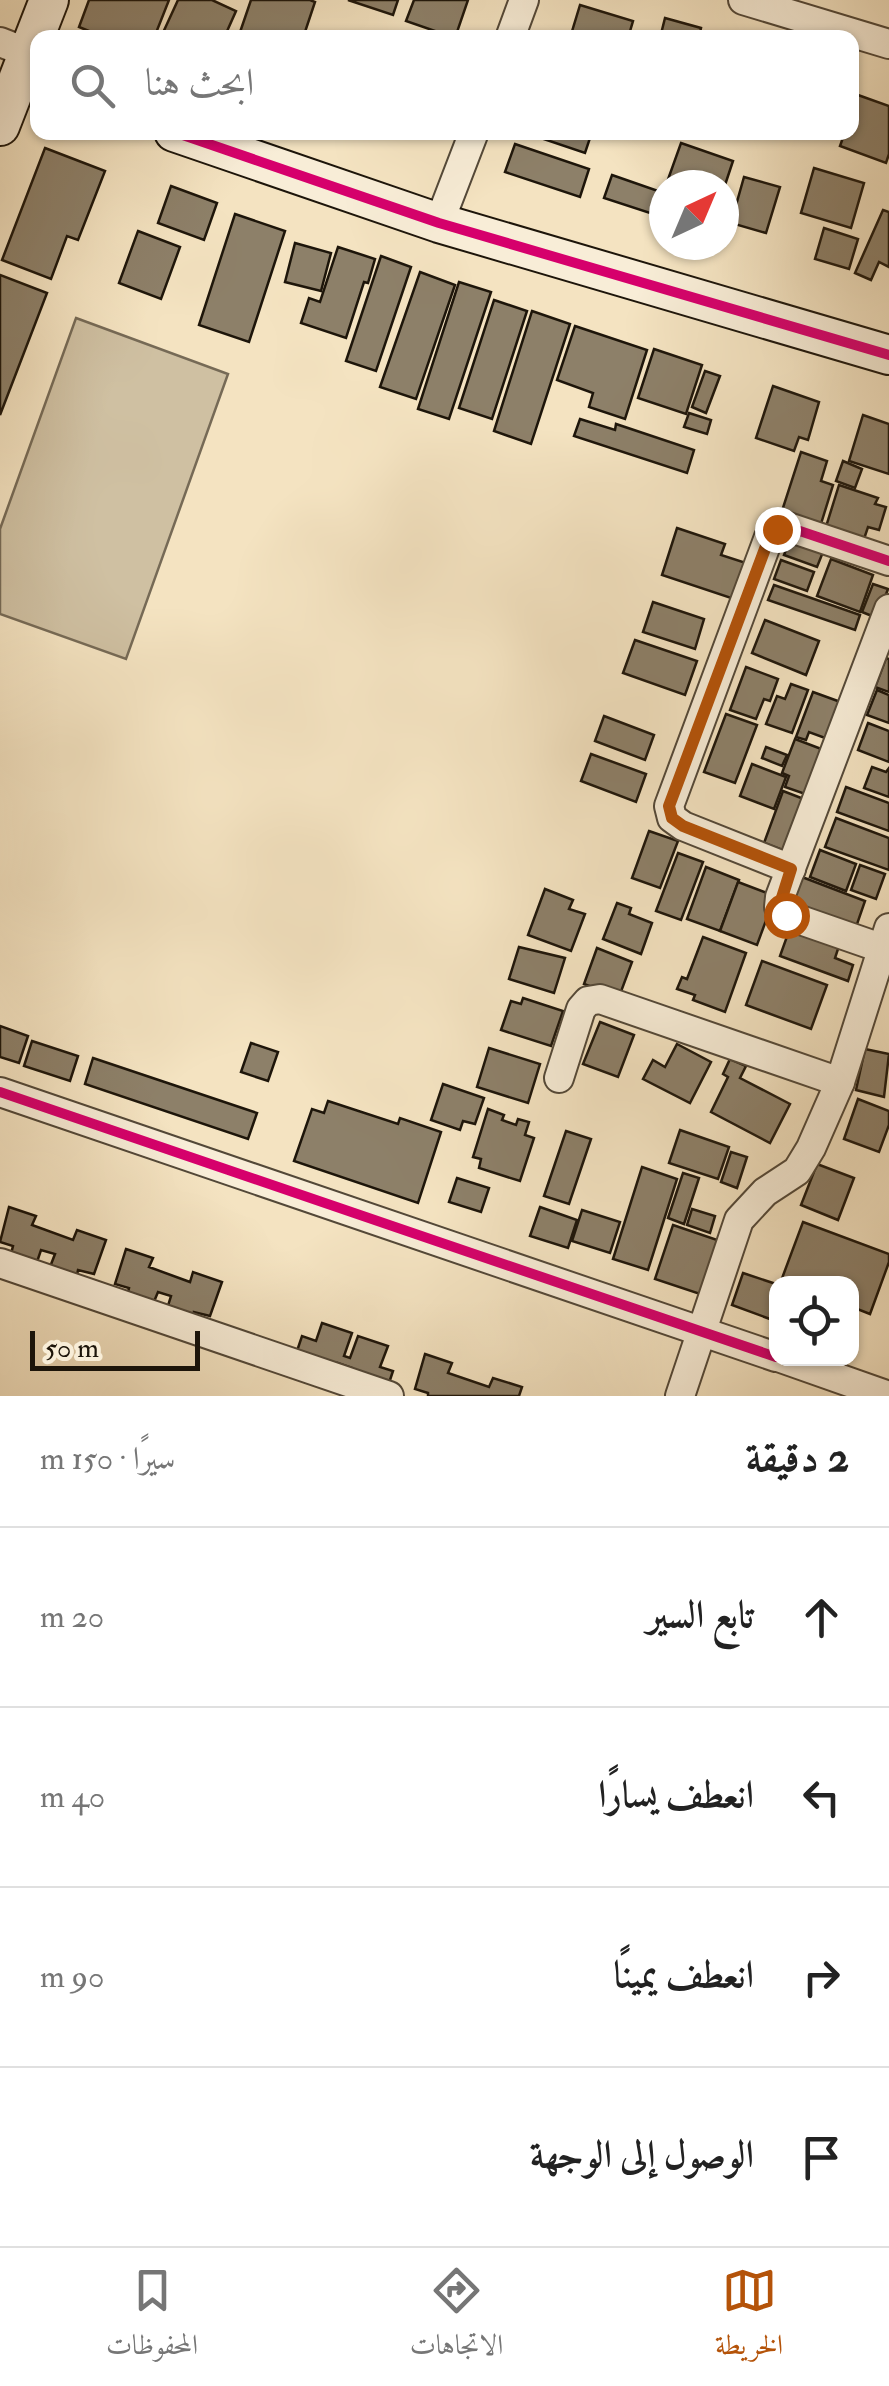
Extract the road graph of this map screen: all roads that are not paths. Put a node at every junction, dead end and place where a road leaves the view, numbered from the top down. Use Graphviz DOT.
graph roads {
  1 [pos="49,0"];
  2 [pos="524,0"];
  3 [pos="743,0"];
  4 [pos="34,30"];
  5 [pos="513,30"];
  6 [pos="843,30"];
  7 [pos="859,35"];
  8 [pos="30,39"];
  9 [pos="889,44"];
  10 [pos="17,66"];
  11 [pos="0,126"];
  12 [pos="197,140"];
  13 [pos="471,140"];
  14 [pos="439,223"];
  15 [pos="889,355"];
  16 [pos="889,561"];
  17 [pos="889,609"];
  18 [pos="791,869"];
  19 [pos="885,938"];
  20 [pos="558,1078"];
  21 [pos="840,1082"];
  22 [pos="0,1092"];
  23 [pos="0,1263"];
  24 [pos="704,1332"];
  25 [pos="769,1355"];
  26 [pos="802,1366"];
  27 [pos="389,1396"];
  28 [pos="680,1396"];
  29 [pos="889,1396"];
  1 -- 4 [label="street"];
  2 -- 5 [label="street"];
  3 -- 6 [label="street"];
  7 -- 9 [label="street"];
  8 -- 10 [label="street"];
  10 -- 11 [label="street"];
  12 -- 14 [label="street"];
  13 -- 14 [label="street"];
  14 -- 15 [label="street"];
  16 -- 18 [label="street"];
  17 -- 18 [label="street"];
  18 -- 19 [label="street"];
  19 -- 21 [label="street"];
  20 -- 21 [label="street"];
  21 -- 24 [label="street"];
  22 -- 24 [label="street"];
  23 -- 27 [label="street"];
  24 -- 25 [label="street"];
  24 -- 28 [label="street"];
  26 -- 29 [label="street"];
}
